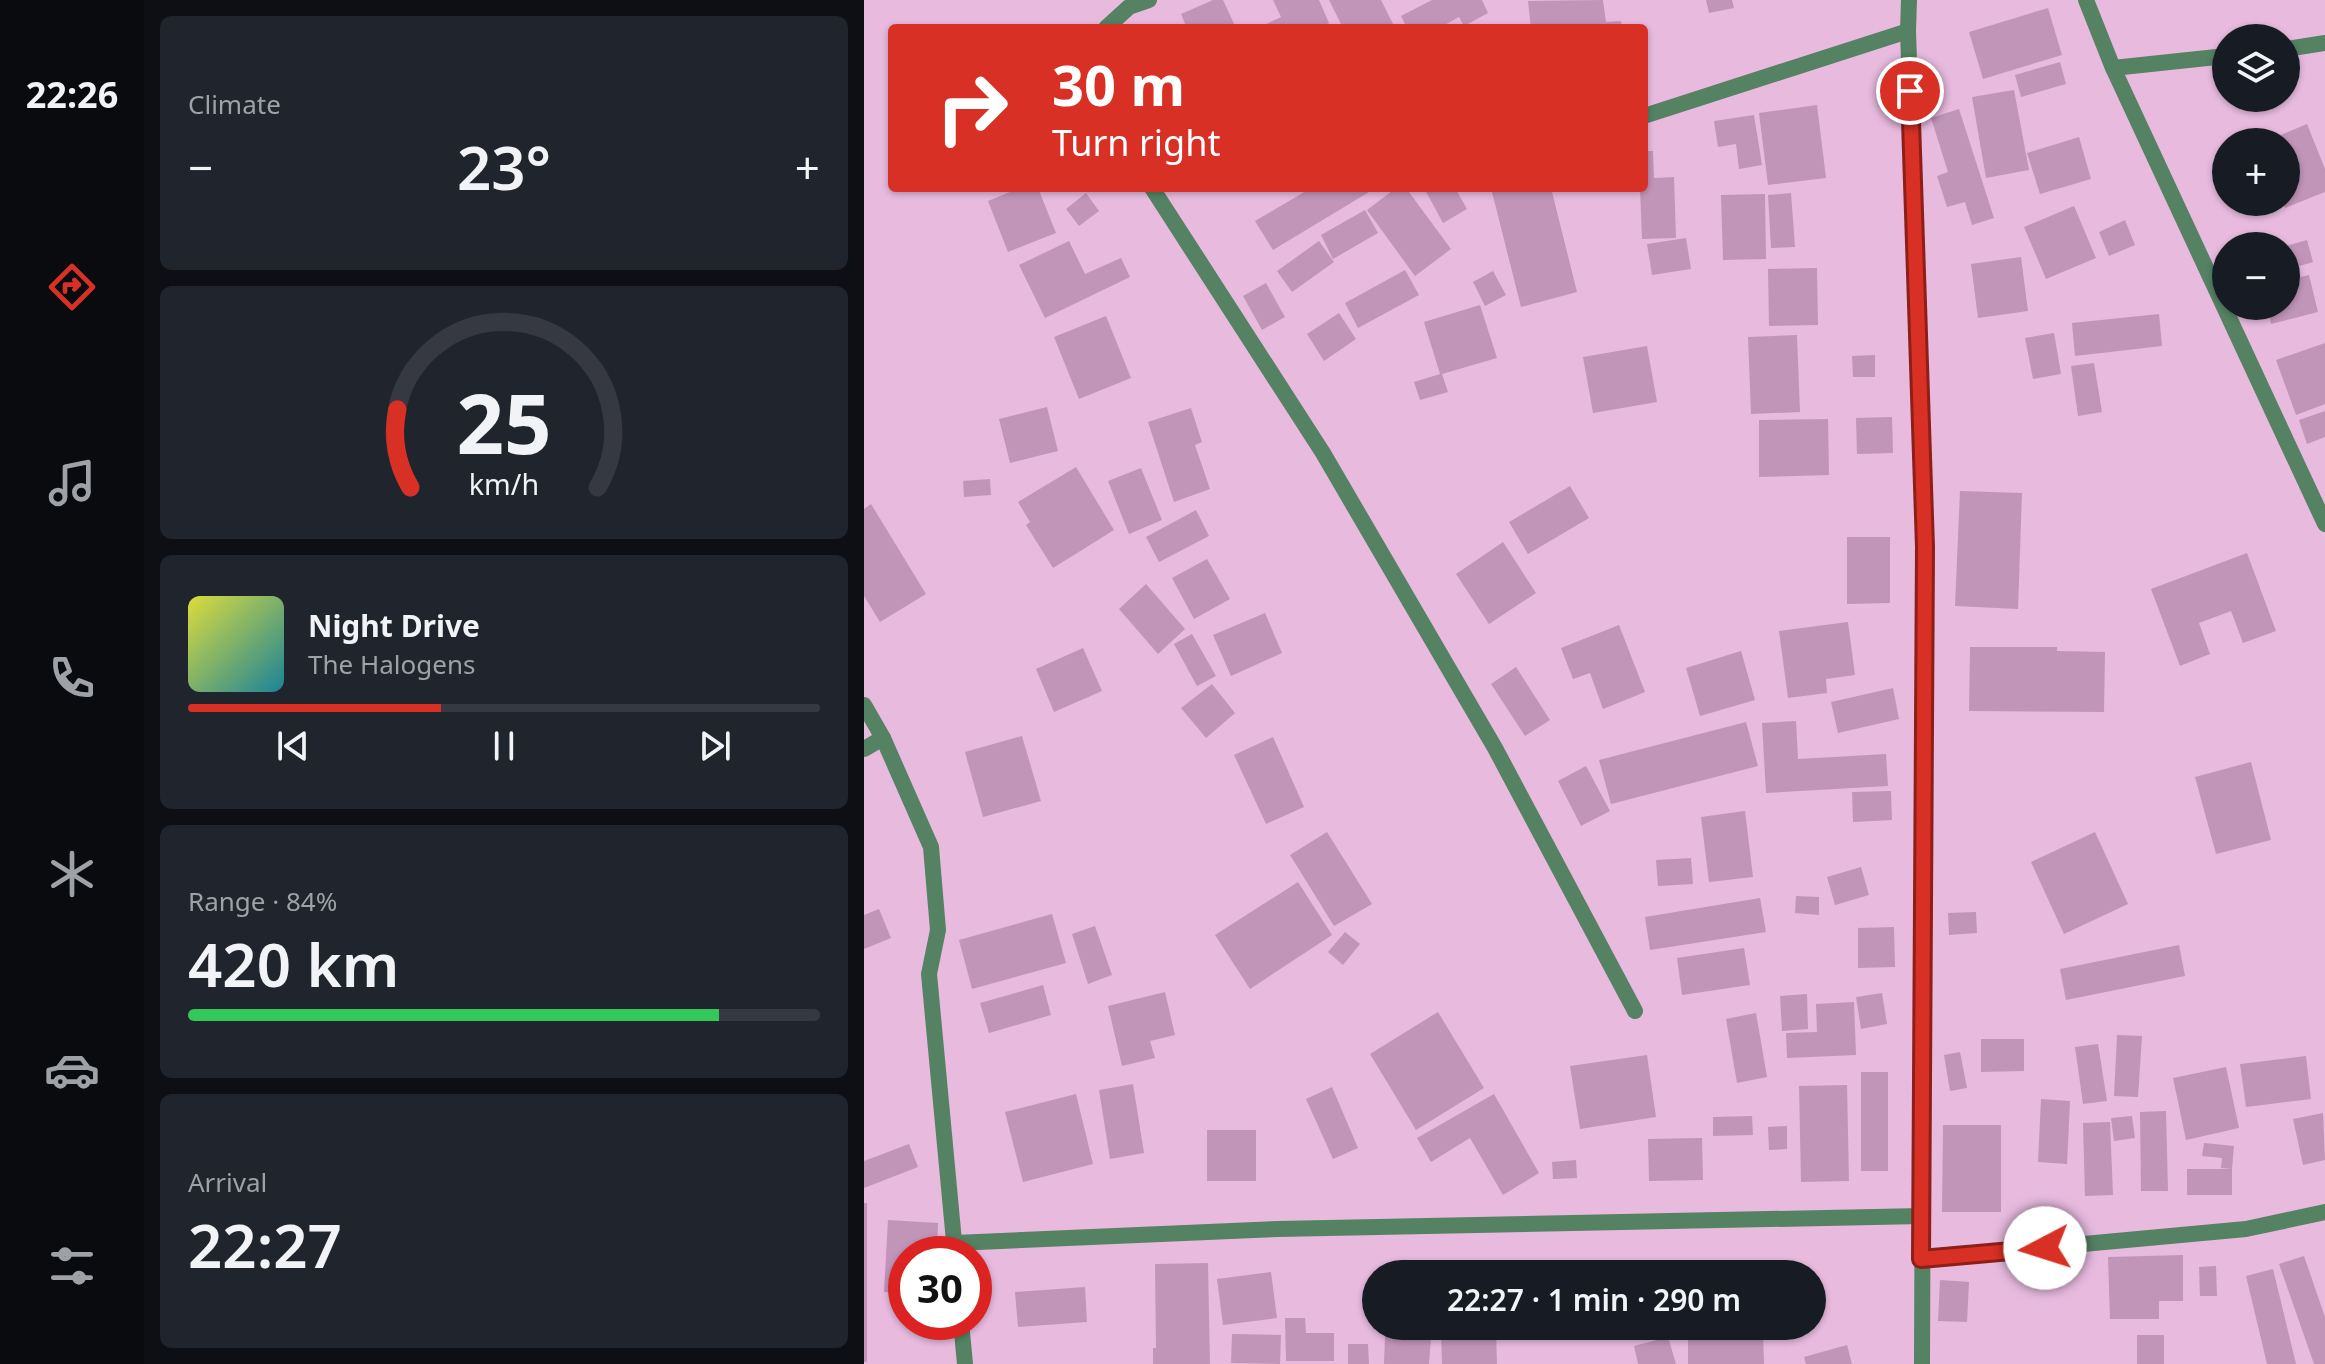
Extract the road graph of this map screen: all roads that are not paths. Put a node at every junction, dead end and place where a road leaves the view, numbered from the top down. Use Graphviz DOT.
graph roads {
  1 [pos="1149,0"];
  2 [pos="1909,0"];
  3 [pos="2086,0"];
  4 [pos="1110,24"];
  5 [pos="1908,31"];
  6 [pos="2325,43"];
  7 [pos="2300,47"];
  8 [pos="2212,57"];
  9 [pos="2113,68"];
  10 [pos="1648,115"];
  11 [pos="1155,192"];
  12 [pos="2325,524"];
  13 [pos="864,705"];
  14 [pos="883,738"];
  15 [pos="864,749"];
  16 [pos="1635,1011"];
  17 [pos="2325,1212"];
  18 [pos="1922,1216"];
  19 [pos="954,1236"];
  20 [pos="992,1247"];
  21 [pos="1921,1259"];
  22 [pos="963,1340"];
  23 [pos="965,1364"];
  24 [pos="1922,1364"];
  1 -- 4 [label="street"];
  2 -- 5 [label="street"];
  3 -- 9 [label="street"];
  5 -- 10 [label="street"];
  5 -- 18 [label="street"];
  6 -- 7 [label="street"];
  8 -- 9 [label="street"];
  9 -- 12 [label="street"];
  11 -- 16 [label="street"];
  13 -- 14 [label="street"];
  14 -- 15 [label="street"];
  14 -- 19 [label="street"];
  17 -- 21 [label="street"];
  18 -- 20 [label="street"];
  18 -- 21 [label="street"];
  21 -- 24 [label="street"];
  22 -- 23 [label="street"];
}
